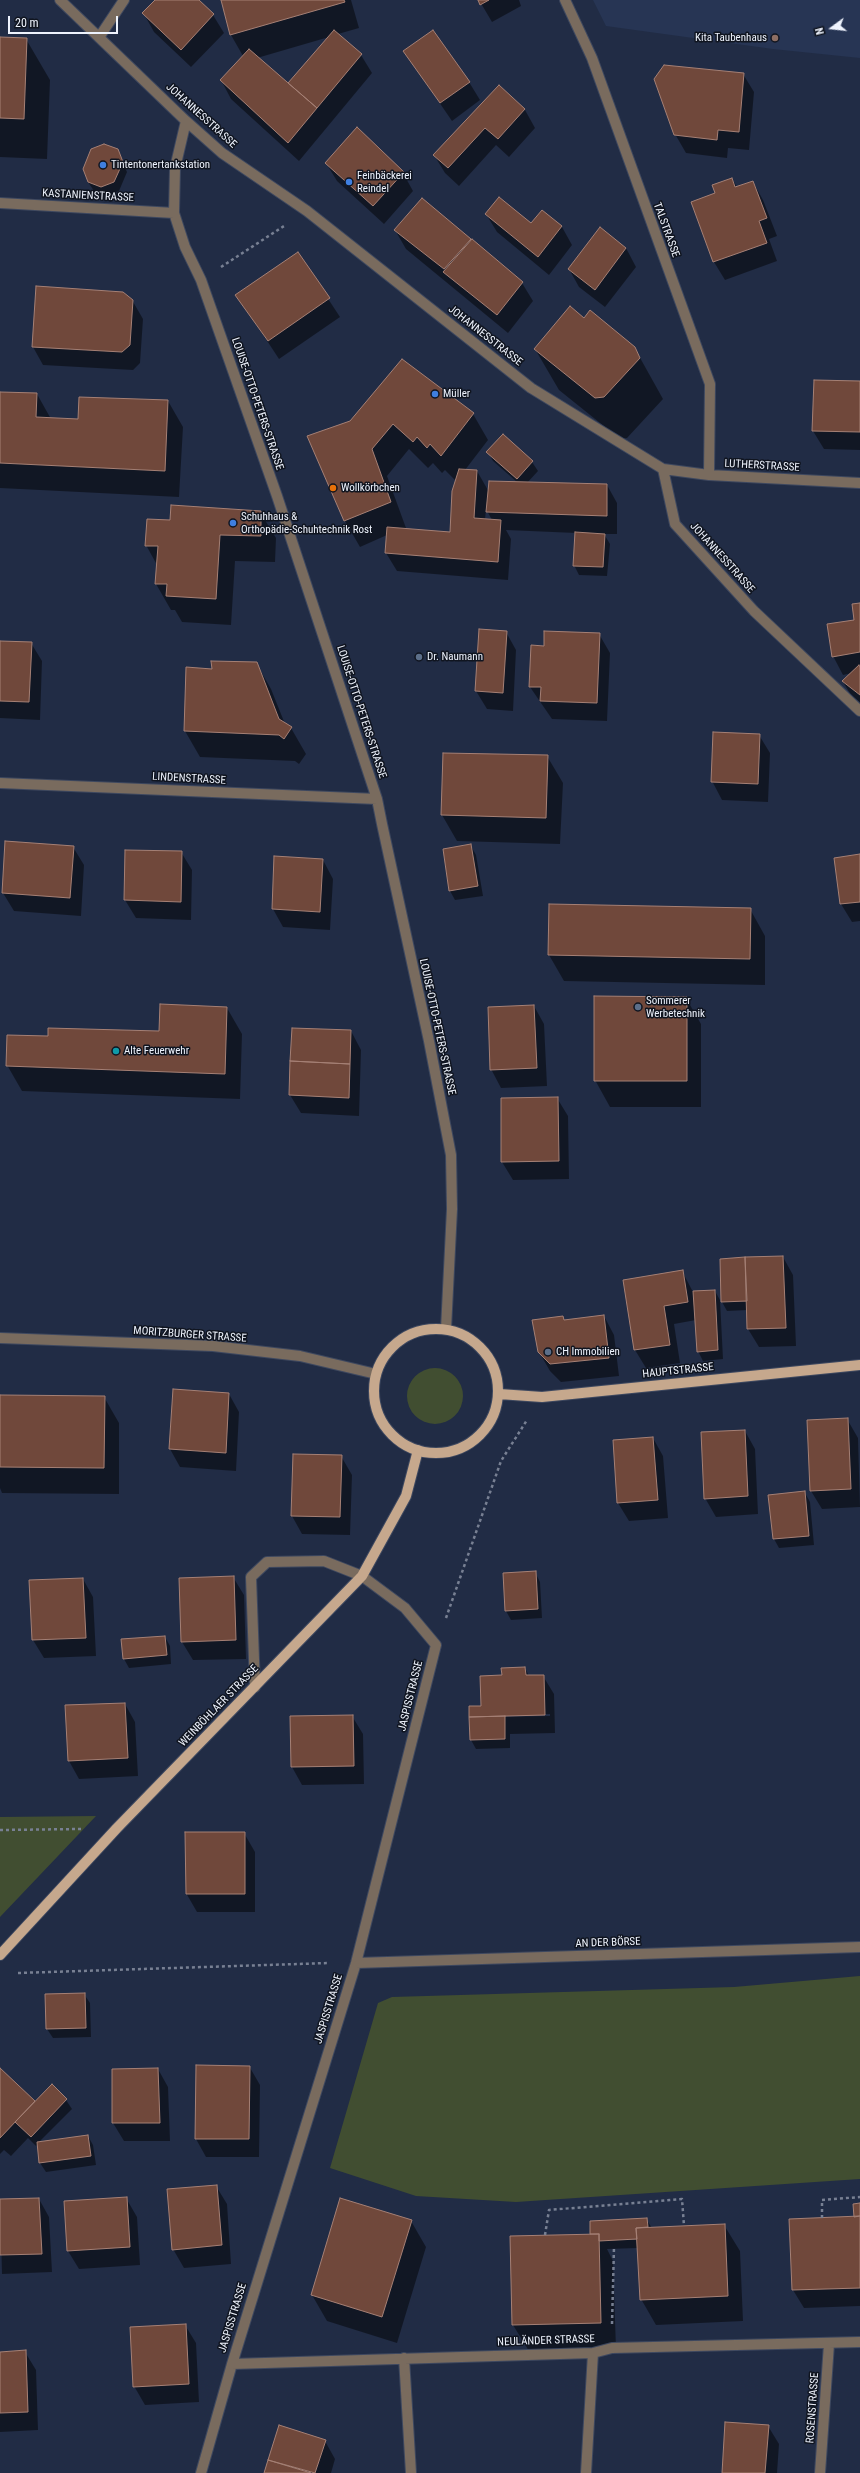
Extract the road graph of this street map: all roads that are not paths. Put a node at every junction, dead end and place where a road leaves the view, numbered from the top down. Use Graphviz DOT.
graph roads {
  1 [pos="60,0"];
  2 [pos="124,0"];
  3 [pos="565,0"];
  4 [pos="100,36"];
  5 [pos="186,121"];
  6 [pos="0,203"];
  7 [pos="174,213"];
  8 [pos="663,469"];
  9 [pos="709,474"];
  10 [pos="860,483"];
  11 [pos="860,711"];
  12 [pos="0,783"];
  13 [pos="377,799"];
  14 [pos="446,1329"];
  15 [pos="0,1338"];
  16 [pos="860,1365"];
  17 [pos="376,1374"];
  18 [pos="499,1394"];
  19 [pos="418,1450"];
  20 [pos="362,1576"];
  21 [pos="255,1687"];
  22 [pos="860,1947"];
  23 [pos="0,1955"];
  24 [pos="356,1962"];
  25 [pos="860,2342"];
  26 [pos="829,2344"];
  27 [pos="593,2353"];
  28 [pos="404,2358"];
  29 [pos="232,2364"];
  30 [pos="201,2473"];
  31 [pos="411,2473"];
  32 [pos="586,2473"];
  33 [pos="820,2473"];
  1 -- 4 [label="street, JOHANNESSTRASSE"];
  2 -- 4 [label="street"];
  3 -- 9 [label="street, TALSTRASSE"];
  4 -- 5 [label="street, JOHANNESSTRASSE"];
  5 -- 7 [label="street, LOUISE-OTTO-PETERS-STRASSE"];
  5 -- 8 [label="street, JOHANNESSTRASSE"];
  6 -- 7 [label="street, KASTANIENSTRASSE"];
  7 -- 13 [label="street, LOUISE-OTTO-PETERS-STRASSE"];
  8 -- 9 [label="street, LUTHERSTRASSE"];
  8 -- 11 [label="street, JOHANNESSTRASSE"];
  9 -- 10 [label="street, LUTHERSTRASSE"];
  12 -- 13 [label="street, LINDENSTRASSE"];
  13 -- 14 [label="street, LOUISE-OTTO-PETERS-STRASSE"];
  14 -- 17 [label="main road"];
  14 -- 18 [label="main road"];
  15 -- 17 [label="street, MORITZBURGER STRASSE"];
  16 -- 18 [label="main road, HAUPTSTRASSE"];
  17 -- 19 [label="main road"];
  18 -- 19 [label="main road"];
  19 -- 20 [label="main road, WEINBÖHLAER STRASSE"];
  20 -- 21 [label="main road, WEINBÖHLAER STRASSE"];
  20 -- 21 [label="street"];
  20 -- 24 [label="street, JASPISSTRASSE"];
  21 -- 23 [label="main road, WEINBÖHLAER STRASSE"];
  22 -- 24 [label="street, AN DER BÖRSE"];
  24 -- 29 [label="street, JASPISSTRASSE"];
  25 -- 26 [label="street, NEULÄNDER STRASSE"];
  26 -- 27 [label="street, NEULÄNDER STRASSE"];
  26 -- 33 [label="street, ROSENSTRASSE"];
  27 -- 28 [label="street, NEULÄNDER STRASSE"];
  27 -- 32 [label="street"];
  28 -- 29 [label="street, NEULÄNDER STRASSE"];
  28 -- 31 [label="street"];
  29 -- 30 [label="street, JASPISSTRASSE"];
}
